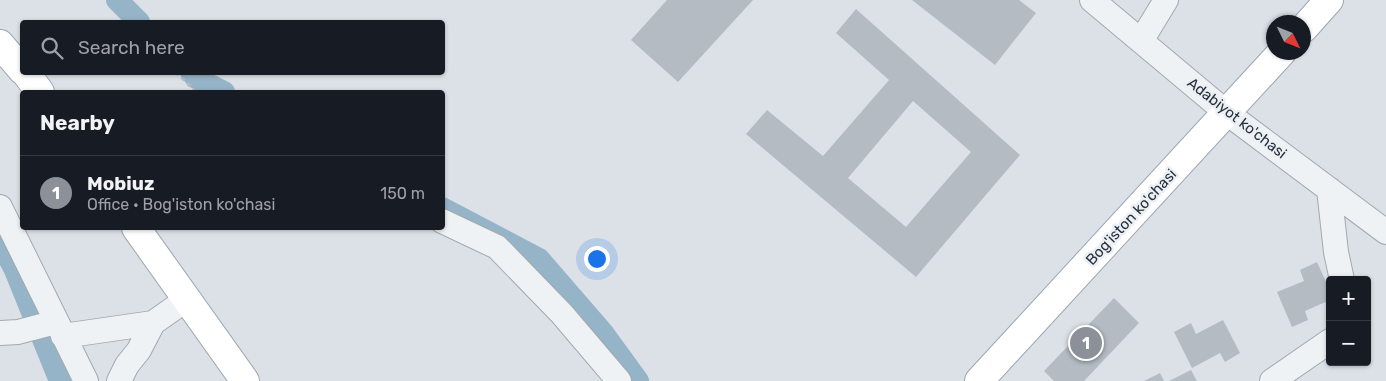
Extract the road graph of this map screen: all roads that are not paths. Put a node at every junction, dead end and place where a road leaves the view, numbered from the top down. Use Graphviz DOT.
graph roads {
  1 [pos="1092,0"];
  2 [pos="1166,0"];
  3 [pos="1329,0"];
  4 [pos="1311,20"];
  5 [pos="1141,41"];
  6 [pos="0,44"];
  7 [pos="1275,60"];
  8 [pos="20,66"];
  9 [pos="27,75"];
  10 [pos="38,90"];
  11 [pos="1228,113"];
  12 [pos="1329,189"];
  13 [pos="0,207"];
  14 [pos="445,222"];
  15 [pos="137,230"];
  16 [pos="1386,232"];
  17 [pos="1341,276"];
  18 [pos="187,299"];
  19 [pos="153,323"];
  20 [pos="58,327"];
  21 [pos="9,333"];
  22 [pos="1326,344"];
  23 [pos="86,381"];
  24 [pos="118,381"];
  25 [pos="245,381"];
  26 [pos="620,381"];
  27 [pos="979,381"];
  28 [pos="1272,381"];
  1 -- 5 [label="street, Adabiyot ko'chasi"];
  2 -- 5 [label="street"];
  3 -- 4 [label="main road"];
  5 -- 11 [label="street, Adabiyot ko'chasi"];
  6 -- 8 [label="main road"];
  7 -- 11 [label="main road, Bog'iston ko'chasi"];
  9 -- 10 [label="main road"];
  11 -- 12 [label="street, Adabiyot ko'chasi"];
  11 -- 27 [label="main road, Bog'iston ko'chasi"];
  12 -- 16 [label="street, Adabiyot ko'chasi"];
  12 -- 17 [label="street"];
  13 -- 20 [label="street"];
  14 -- 26 [label="street"];
  15 -- 18 [label="main road"];
  18 -- 19 [label="street"];
  18 -- 25 [label="main road"];
  19 -- 20 [label="street"];
  19 -- 24 [label="street"];
  20 -- 21 [label="street"];
  20 -- 23 [label="street"];
  22 -- 28 [label="street"];
}
